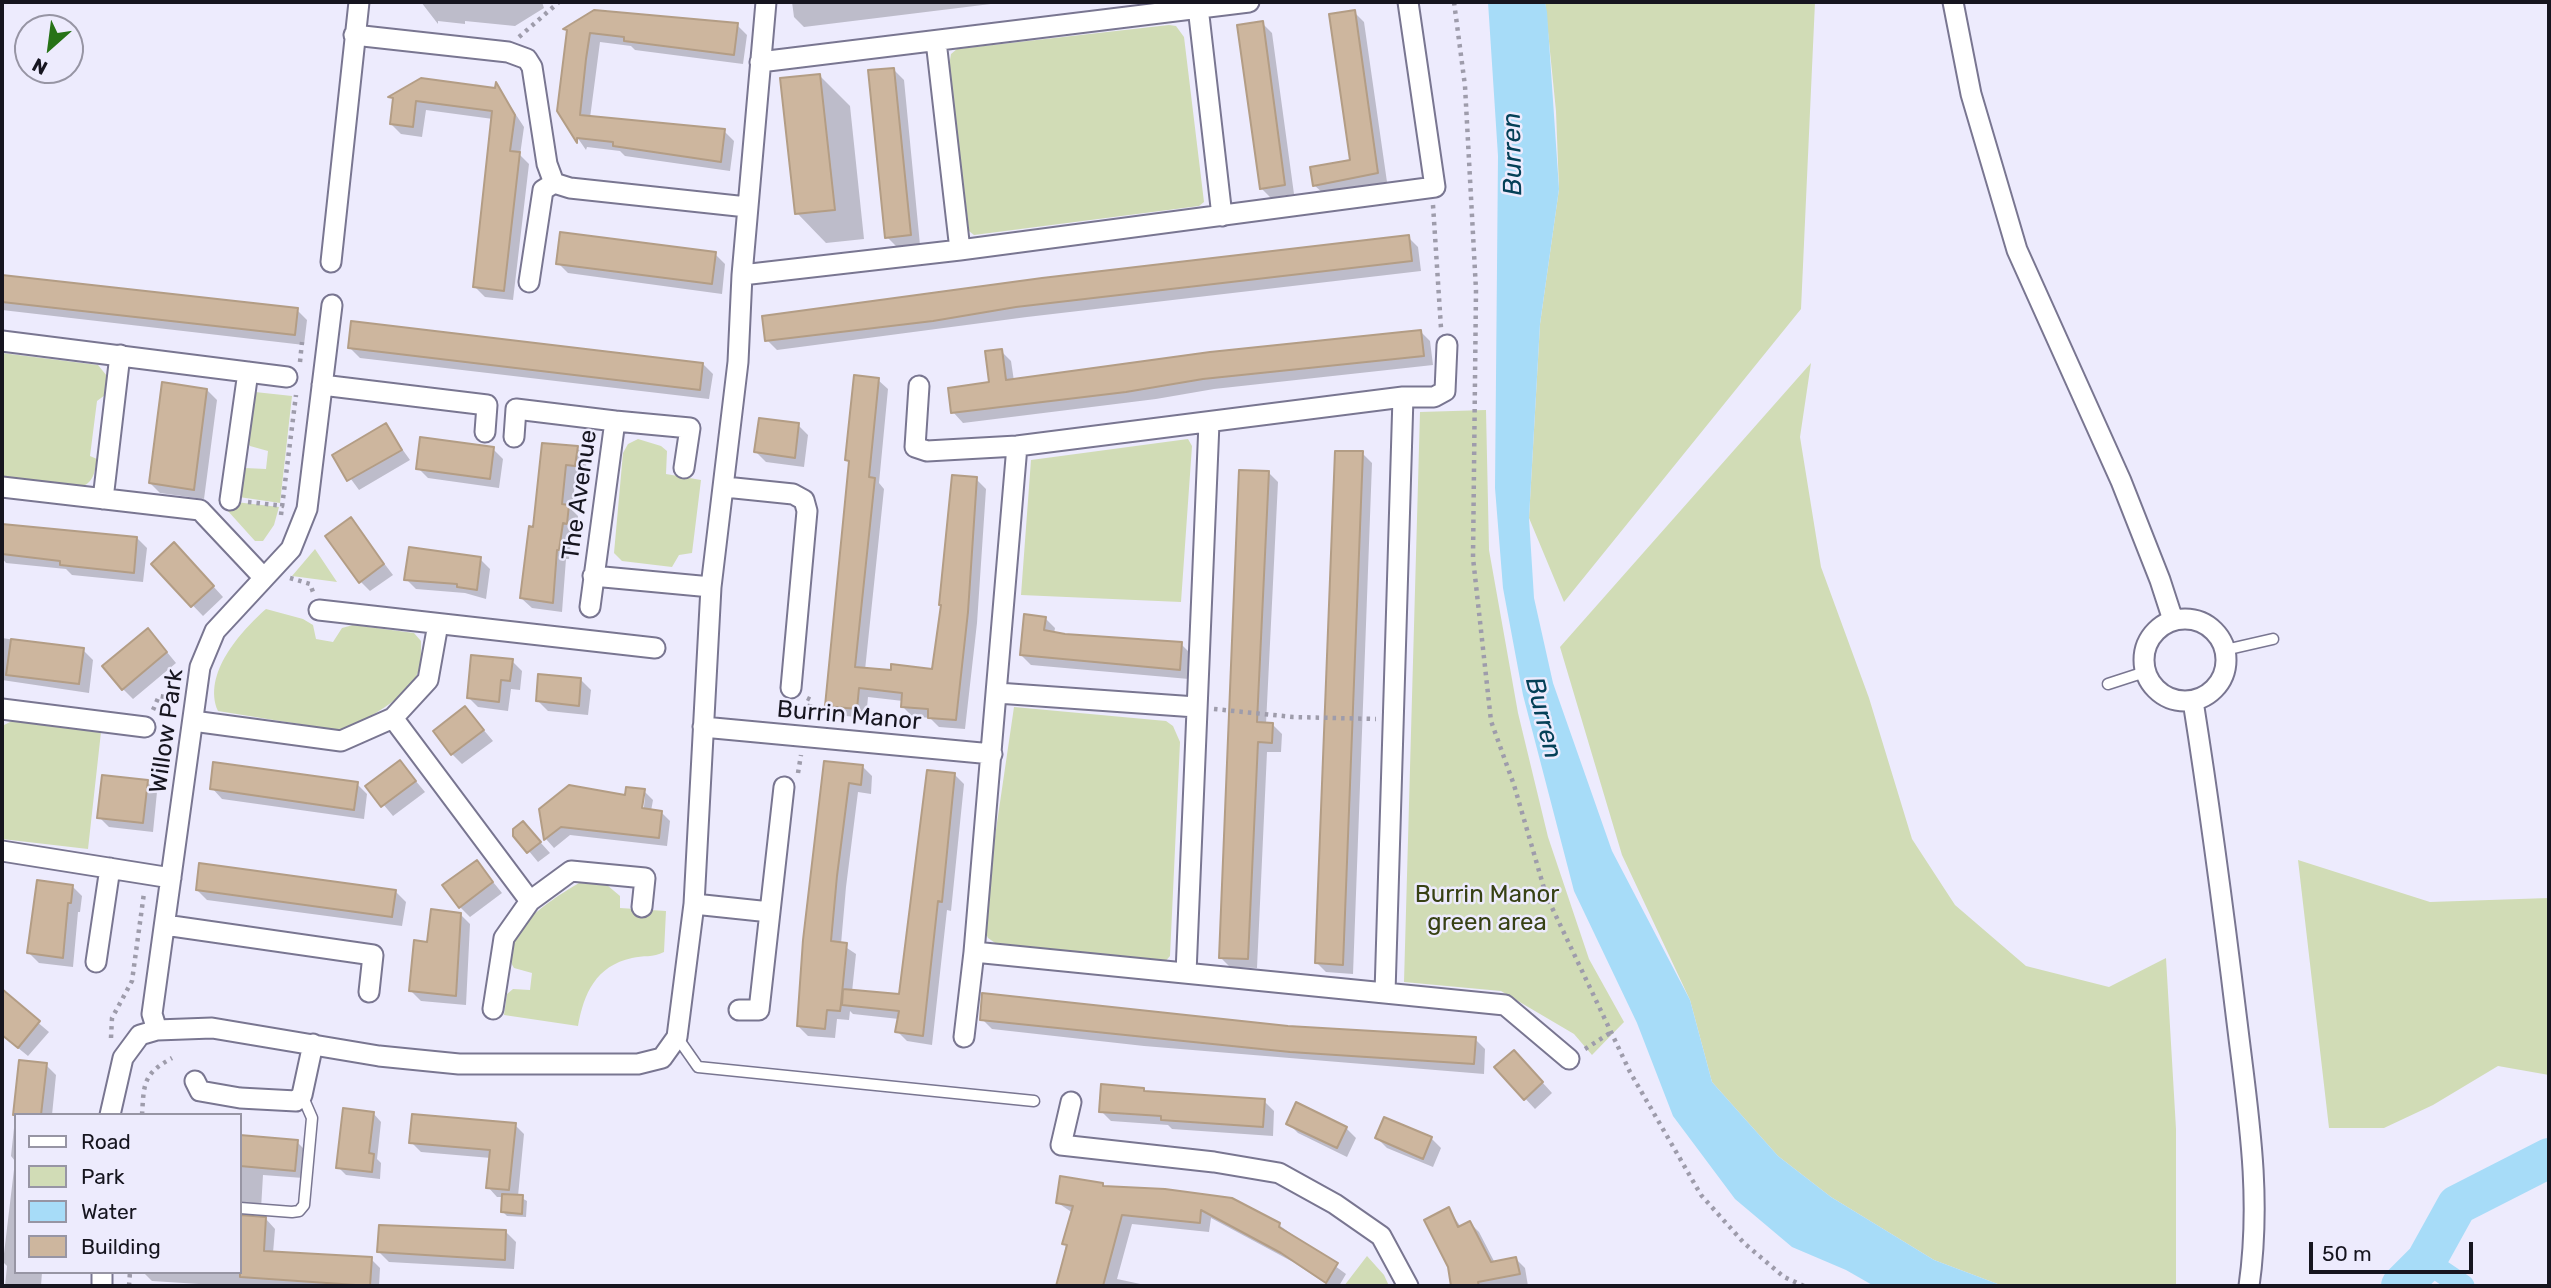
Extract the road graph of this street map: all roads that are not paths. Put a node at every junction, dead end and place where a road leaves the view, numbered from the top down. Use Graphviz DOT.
graph roads {
  1 [pos="359,2"];
  2 [pos="766,2"];
  3 [pos="1249,2"];
  4 [pos="1408,2"];
  5 [pos="1953,2"];
  6 [pos="1198,7"];
  7 [pos="354,35"];
  8 [pos="936,41"];
  9 [pos="760,62"];
  10 [pos="554,183"];
  11 [pos="747,207"];
  12 [pos="1222,216"];
  13 [pos="960,250"];
  14 [pos="331,262"];
  15 [pos="741,275"];
  16 [pos="529,282"];
  17 [pos="332,305"];
  18 [pos="2,341"];
  19 [pos="1447,345"];
  20 [pos="120,355"];
  21 [pos="248,372"];
  22 [pos="294,379"];
  23 [pos="322,385"];
  24 [pos="919,386"];
  25 [pos="1403,397"];
  26 [pos="615,421"];
  27 [pos="1209,423"];
  28 [pos="485,432"];
  29 [pos="514,437"];
  30 [pos="1017,446"];
  31 [pos="684,468"];
  32 [pos="2,487"];
  33 [pos="725,487"];
  34 [pos="103,499"];
  35 [pos="230,500"];
  36 [pos="267,575"];
  37 [pos="593,576"];
  38 [pos="711,587"];
  39 [pos="590,607"];
  40 [pos="318,610"];
  41 [pos="2173,620"];
  42 [pos="439,624"];
  43 [pos="2273,639"];
  44 [pos="655,649"];
  45 [pos="2225,650"];
  46 [pos="2145,672"];
  47 [pos="2108,684"];
  48 [pos="792,688"];
  49 [pos="997,693"];
  50 [pos="2193,701"];
  51 [pos="1196,708"];
  52 [pos="2,709"];
  53 [pos="195,711"];
  54 [pos="393,718"];
  55 [pos="145,727"];
  56 [pos="703,727"];
  57 [pos="992,754"];
  58 [pos="784,786"];
  59 [pos="2,851"];
  60 [pos="110,868"];
  61 [pos="171,877"];
  62 [pos="530,901"];
  63 [pos="694,904"];
  64 [pos="642,906"];
  65 [pos="770,912"];
  66 [pos="165,925"];
  67 [pos="974,952"];
  68 [pos="96,962"];
  69 [pos="1186,973"];
  70 [pos="369,992"];
  71 [pos="1385,993"];
  72 [pos="493,1009"];
  73 [pos="739,1010"];
  74 [pos="164,1030"];
  75 [pos="677,1037"];
  76 [pos="964,1037"];
  77 [pos="313,1044"];
  78 [pos="1569,1059"];
  79 [pos="195,1081"];
  80 [pos="302,1095"];
  81 [pos="1034,1101"];
  82 [pos="1071,1102"];
  83 [pos="110,1113"];
  84 [pos="242,1208"];
  85 [pos="1408,1286"];
  86 [pos="2249,1286"];
  1 -- 7 [label="street"];
  2 -- 9 [label="street"];
  3 -- 6 [label="street"];
  4 -- 12 [label="street"];
  5 -- 41 [label="street"];
  6 -- 8 [label="street"];
  6 -- 12 [label="street"];
  7 -- 10 [label="street"];
  7 -- 14 [label="street"];
  8 -- 9 [label="street"];
  8 -- 13 [label="street"];
  9 -- 11 [label="street"];
  10 -- 11 [label="street"];
  10 -- 16 [label="street"];
  11 -- 15 [label="street"];
  12 -- 13 [label="street"];
  13 -- 15 [label="street"];
  15 -- 33 [label="street"];
  17 -- 23 [label="street, Willow Park"];
  18 -- 20 [label="street"];
  19 -- 25 [label="street"];
  20 -- 21 [label="street"];
  20 -- 34 [label="street"];
  21 -- 22 [label="street"];
  21 -- 35 [label="street"];
  23 -- 28 [label="street"];
  23 -- 36 [label="street, Willow Park"];
  24 -- 30 [label="street"];
  25 -- 27 [label="street"];
  25 -- 71 [label="street"];
  26 -- 29 [label="street, The Avenue"];
  26 -- 31 [label="street, The Avenue"];
  26 -- 37 [label="street, The Avenue"];
  27 -- 30 [label="street"];
  27 -- 51 [label="street"];
  30 -- 49 [label="street"];
  32 -- 34 [label="street"];
  33 -- 38 [label="street"];
  33 -- 48 [label="street, Burrin Manor"];
  34 -- 36 [label="street"];
  36 -- 53 [label="street, Willow Park"];
  37 -- 38 [label="street, The Avenue"];
  37 -- 39 [label="street, The Avenue"];
  38 -- 56 [label="street"];
  40 -- 42 [label="street"];
  41 -- 45 [label="street"];
  41 -- 46 [label="street"];
  42 -- 44 [label="street"];
  42 -- 54 [label="street"];
  43 -- 45 [label="lane"];
  45 -- 50 [label="street"];
  46 -- 47 [label="lane"];
  46 -- 50 [label="street"];
  49 -- 51 [label="street"];
  49 -- 57 [label="street"];
  50 -- 86 [label="street"];
  51 -- 69 [label="street"];
  52 -- 55 [label="street"];
  53 -- 54 [label="street"];
  53 -- 61 [label="street, Willow Park"];
  54 -- 62 [label="street"];
  56 -- 57 [label="street, Burrin Manor"];
  56 -- 63 [label="street"];
  57 -- 67 [label="street"];
  58 -- 65 [label="street"];
  59 -- 60 [label="street"];
  60 -- 61 [label="street"];
  60 -- 68 [label="street"];
  61 -- 66 [label="street, Willow Park"];
  62 -- 64 [label="street"];
  62 -- 72 [label="street"];
  63 -- 65 [label="street"];
  63 -- 75 [label="street"];
  65 -- 73 [label="street"];
  66 -- 70 [label="street"];
  66 -- 74 [label="street, Willow Park"];
  67 -- 69 [label="street"];
  67 -- 76 [label="street"];
  69 -- 71 [label="street"];
  71 -- 78 [label="street"];
  74 -- 77 [label="street"];
  74 -- 83 [label="street"];
  75 -- 77 [label="street"];
  75 -- 81 [label="lane"];
  77 -- 80 [label="street"];
  79 -- 80 [label="street"];
  80 -- 84 [label="lane"];
  82 -- 85 [label="street"];
}
